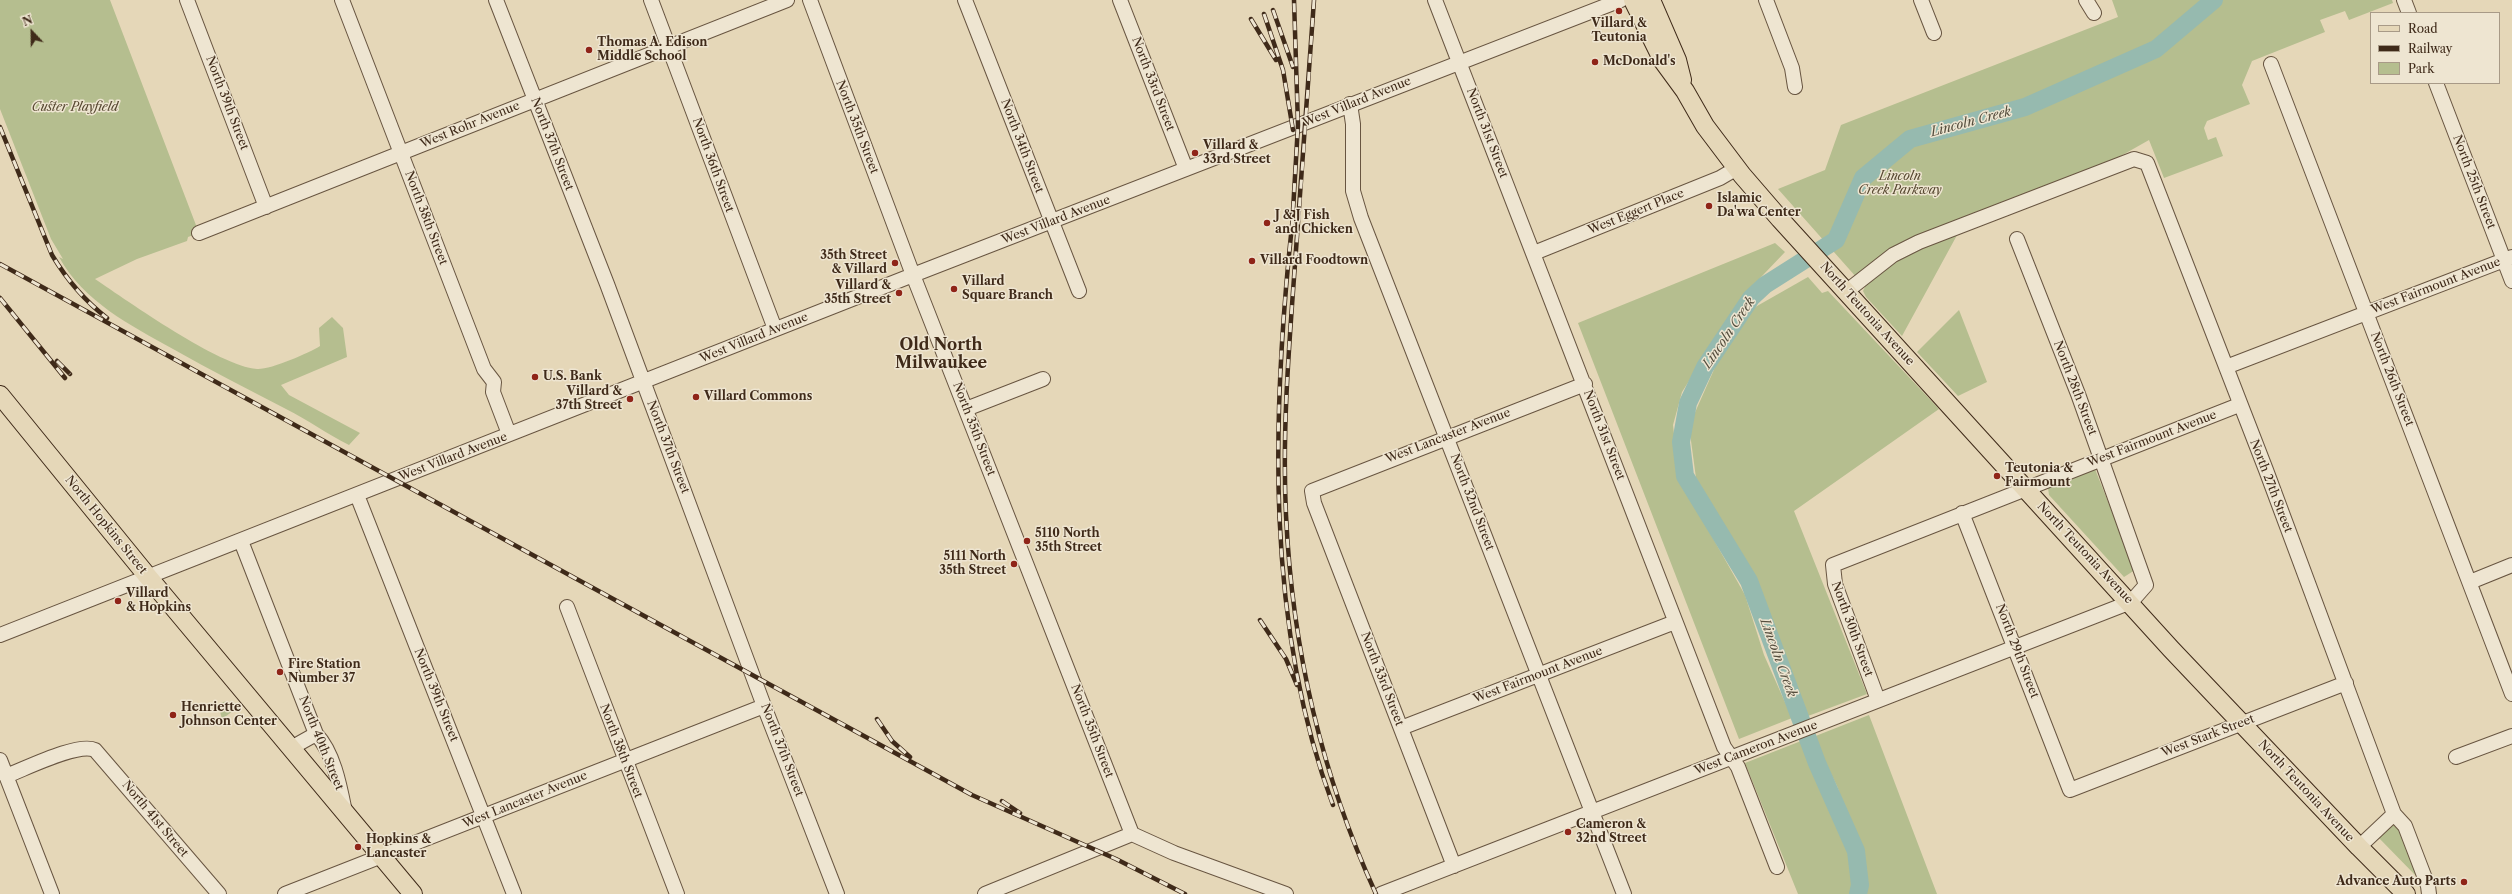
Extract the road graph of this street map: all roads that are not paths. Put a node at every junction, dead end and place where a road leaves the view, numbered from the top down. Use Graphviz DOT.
graph roads {
  1 [pos="188,0"];
  2 [pos="342,0"];
  3 [pos="496,0"];
  4 [pos="651,0"];
  5 [pos="787,0"];
  6 [pos="810,0"];
  7 [pos="966,0"];
  8 [pos="1120,0"];
  9 [pos="1435,0"];
  10 [pos="1621,0"];
  11 [pos="1632,0"];
  12 [pos="1651,0"];
  13 [pos="1766,0"];
  14 [pos="1921,0"];
  15 [pos="2086,0"];
  16 [pos="2404,0"];
  17 [pos="2409,12"];
  18 [pos="2094,13"];
  19 [pos="1934,33"];
  20 [pos="669,47"];
  21 [pos="1459,62"];
  22 [pos="2271,64"];
  23 [pos="2436,84"];
  24 [pos="1795,87"];
  25 [pos="1685,91"];
  26 [pos="534,100"];
  27 [pos="1350,104"];
  28 [pos="401,153"];
  29 [pos="1737,168"];
  30 [pos="1186,169"];
  31 [pos="266,207"];
  32 [pos="1052,222"];
  33 [pos="199,233"];
  34 [pos="2017,239"];
  35 [pos="1534,253"];
  36 [pos="2508,258"];
  37 [pos="913,275"];
  38 [pos="2512,281"];
  39 [pos="1844,288"];
  40 [pos="1079,291"];
  41 [pos="2366,313"];
  42 [pos="775,329"];
  43 [pos="2226,367"];
  44 [pos="1043,379"];
  45 [pos="643,382"];
  46 [pos="1585,384"];
  47 [pos="0,395"];
  48 [pos="2239,405"];
  49 [pos="966,409"];
  50 [pos="510,434"];
  51 [pos="1447,436"];
  52 [pos="2102,458"];
  53 [pos="2026,489"];
  54 [pos="1312,491"];
  55 [pos="357,495"];
  56 [pos="1962,513"];
  57 [pos="241,541"];
  58 [pos="1840,560"];
  59 [pos="2512,565"];
  60 [pos="149,578"];
  61 [pos="2470,582"];
  62 [pos="2131,602"];
  63 [pos="568,607"];
  64 [pos="1675,622"];
  65 [pos="0,635"];
  66 [pos="2016,647"];
  67 [pos="1538,675"];
  68 [pos="2346,683"];
  69 [pos="2512,694"];
  70 [pos="1878,700"];
  71 [pos="764,706"];
  72 [pos="2242,723"];
  73 [pos="1401,728"];
  74 [pos="316,734"];
  75 [pos="2512,736"];
  76 [pos="291,748"];
  77 [pos="1731,758"];
  78 [pos="2456,758"];
  79 [pos="624,759"];
  80 [pos="0,760"];
  81 [pos="6,776"];
  82 [pos="2070,790"];
  83 [pos="345,812"];
  84 [pos="1591,812"];
  85 [pos="2394,814"];
  86 [pos="484,816"];
  87 [pos="1132,834"];
  88 [pos="2359,847"];
  89 [pos="382,856"];
  90 [pos="1454,866"];
  91 [pos="1778,867"];
  92 [pos="993,893"];
  93 [pos="52,894"];
  94 [pos="219,894"];
  95 [pos="286,894"];
  96 [pos="413,894"];
  97 [pos="514,894"];
  98 [pos="677,894"];
  99 [pos="837,894"];
  100 [pos="1286,894"];
  101 [pos="1381,894"];
  102 [pos="1624,894"];
  103 [pos="2406,894"];
  104 [pos="2429,894"];
  1 -- 31 [label="street, North 39th Street"];
  2 -- 28 [label="street, North 38th Street"];
  3 -- 26 [label="street, North 37th Street"];
  4 -- 20 [label="street, North 36th Street"];
  5 -- 20 [label="street, West Rohr Avenue"];
  6 -- 37 [label="street, North 35th Street"];
  7 -- 32 [label="street, North 34th Street"];
  8 -- 30 [label="street, North 33rd Street"];
  9 -- 21 [label="street, North 31st Street"];
  10 -- 21 [label="street, West Villard Avenue"];
  11 -- 25 [label="main road, North Teutonia Avenue"];
  12 -- 25 [label="main road, North Teutonia Avenue"];
  13 -- 24 [label="street"];
  14 -- 19 [label="street"];
  15 -- 18 [label="street"];
  16 -- 17 [label="street"];
  20 -- 26 [label="street, West Rohr Avenue"];
  20 -- 42 [label="street, North 36th Street"];
  21 -- 27 [label="street, West Villard Avenue"];
  21 -- 35 [label="street, North 31st Street"];
  22 -- 41 [label="street, North 26th Street"];
  23 -- 36 [label="street, North 25th Street"];
  25 -- 29 [label="main road, North Teutonia Avenue"];
  26 -- 28 [label="street, West Rohr Avenue"];
  26 -- 45 [label="street, North 37th Street"];
  27 -- 30 [label="street, West Villard Avenue"];
  27 -- 51 [label="street, North 32nd Street"];
  28 -- 31 [label="street, West Rohr Avenue"];
  28 -- 50 [label="street, North 38th Street"];
  29 -- 35 [label="street, West Eggert Place"];
  29 -- 39 [label="main road, North Teutonia Avenue"];
  30 -- 32 [label="street, West Villard Avenue"];
  31 -- 33 [label="street, West Rohr Avenue"];
  32 -- 37 [label="street, West Villard Avenue"];
  32 -- 40 [label="street, North 34th Street"];
  34 -- 52 [label="street, North 28th Street"];
  35 -- 46 [label="street, North 31st Street"];
  36 -- 38 [label="street, North 25th Street"];
  36 -- 41 [label="street, West Fairmount Avenue"];
  37 -- 42 [label="street, West Villard Avenue"];
  37 -- 49 [label="street, North 35th Street"];
  39 -- 43 [label="street, North 27th Street"];
  39 -- 53 [label="main road, North Teutonia Avenue"];
  41 -- 43 [label="street, West Fairmount Avenue"];
  41 -- 61 [label="street, North 26th Street"];
  42 -- 45 [label="street, West Villard Avenue"];
  43 -- 48 [label="street, North 27th Street"];
  44 -- 49 [label="street"];
  45 -- 50 [label="street, West Villard Avenue"];
  45 -- 71 [label="street, North 37th Street"];
  46 -- 51 [label="street, West Lancaster Avenue"];
  46 -- 64 [label="street, North 31st Street"];
  47 -- 60 [label="main road, North Hopkins Street"];
  48 -- 52 [label="street, West Fairmount Avenue"];
  48 -- 68 [label="street, North 27th Street"];
  49 -- 87 [label="street, North 35th Street"];
  50 -- 55 [label="street, West Villard Avenue"];
  51 -- 54 [label="street, West Lancaster Avenue"];
  51 -- 67 [label="street, North 32nd Street"];
  52 -- 53 [label="street, West Fairmount Avenue"];
  52 -- 62 [label="street, North 28th Street"];
  53 -- 56 [label="street, West Fairmount Avenue"];
  53 -- 62 [label="main road, North Teutonia Avenue"];
  54 -- 73 [label="street, North 33rd Street"];
  55 -- 57 [label="street, West Villard Avenue"];
  55 -- 86 [label="street, North 39th Street"];
  56 -- 58 [label="street, West Fairmount Avenue"];
  56 -- 66 [label="street, North 29th Street"];
  57 -- 60 [label="street, West Villard Avenue"];
  57 -- 74 [label="street, North 40th Street"];
  58 -- 70 [label="street, North 30th Street"];
  59 -- 61 [label="street"];
  60 -- 65 [label="street, West Villard Avenue"];
  60 -- 76 [label="main road, North Hopkins Street"];
  61 -- 69 [label="street, North 26th Street"];
  62 -- 66 [label="street, West Cameron Avenue"];
  62 -- 72 [label="main road, North Teutonia Avenue"];
  63 -- 79 [label="street, North 38th Street"];
  64 -- 67 [label="street, West Fairmount Avenue"];
  64 -- 77 [label="street, North 31st Street"];
  66 -- 70 [label="street, West Cameron Avenue"];
  66 -- 82 [label="street, North 29th Street"];
  67 -- 73 [label="street, West Fairmount Avenue"];
  67 -- 84 [label="street, North 32nd Street"];
  68 -- 72 [label="street, West Stark Street"];
  68 -- 85 [label="street, North 27th Street"];
  70 -- 77 [label="street, West Cameron Avenue"];
  71 -- 79 [label="street, West Lancaster Avenue"];
  71 -- 99 [label="street, North 37th Street"];
  72 -- 82 [label="street, West Stark Street"];
  72 -- 88 [label="main road, North Teutonia Avenue"];
  73 -- 90 [label="street, North 33rd Street"];
  74 -- 76 [label="street"];
  74 -- 83 [label="street, North 40th Street"];
  75 -- 78 [label="street"];
  76 -- 83 [label="main road, North Hopkins Street"];
  77 -- 84 [label="street, West Cameron Avenue"];
  77 -- 91 [label="street, North 31st Street"];
  79 -- 86 [label="street, West Lancaster Avenue"];
  79 -- 98 [label="street, North 38th Street"];
  80 -- 81 [label="street"];
  81 -- 93 [label="street"];
  81 -- 94 [label="street, North 41st Street"];
  83 -- 89 [label="main road, North Hopkins Street"];
  84 -- 90 [label="street, West Cameron Avenue"];
  84 -- 102 [label="street, North 32nd Street"];
  85 -- 88 [label="street"];
  85 -- 104 [label="street, North 27th Street"];
  86 -- 89 [label="street, West Lancaster Avenue"];
  86 -- 97 [label="street, North 39th Street"];
  87 -- 92 [label="street"];
  87 -- 100 [label="street"];
  88 -- 103 [label="main road, North Teutonia Avenue"];
  89 -- 95 [label="street, West Lancaster Avenue"];
  89 -- 96 [label="main road, North Hopkins Street"];
  90 -- 101 [label="street, West Cameron Avenue"];
}
